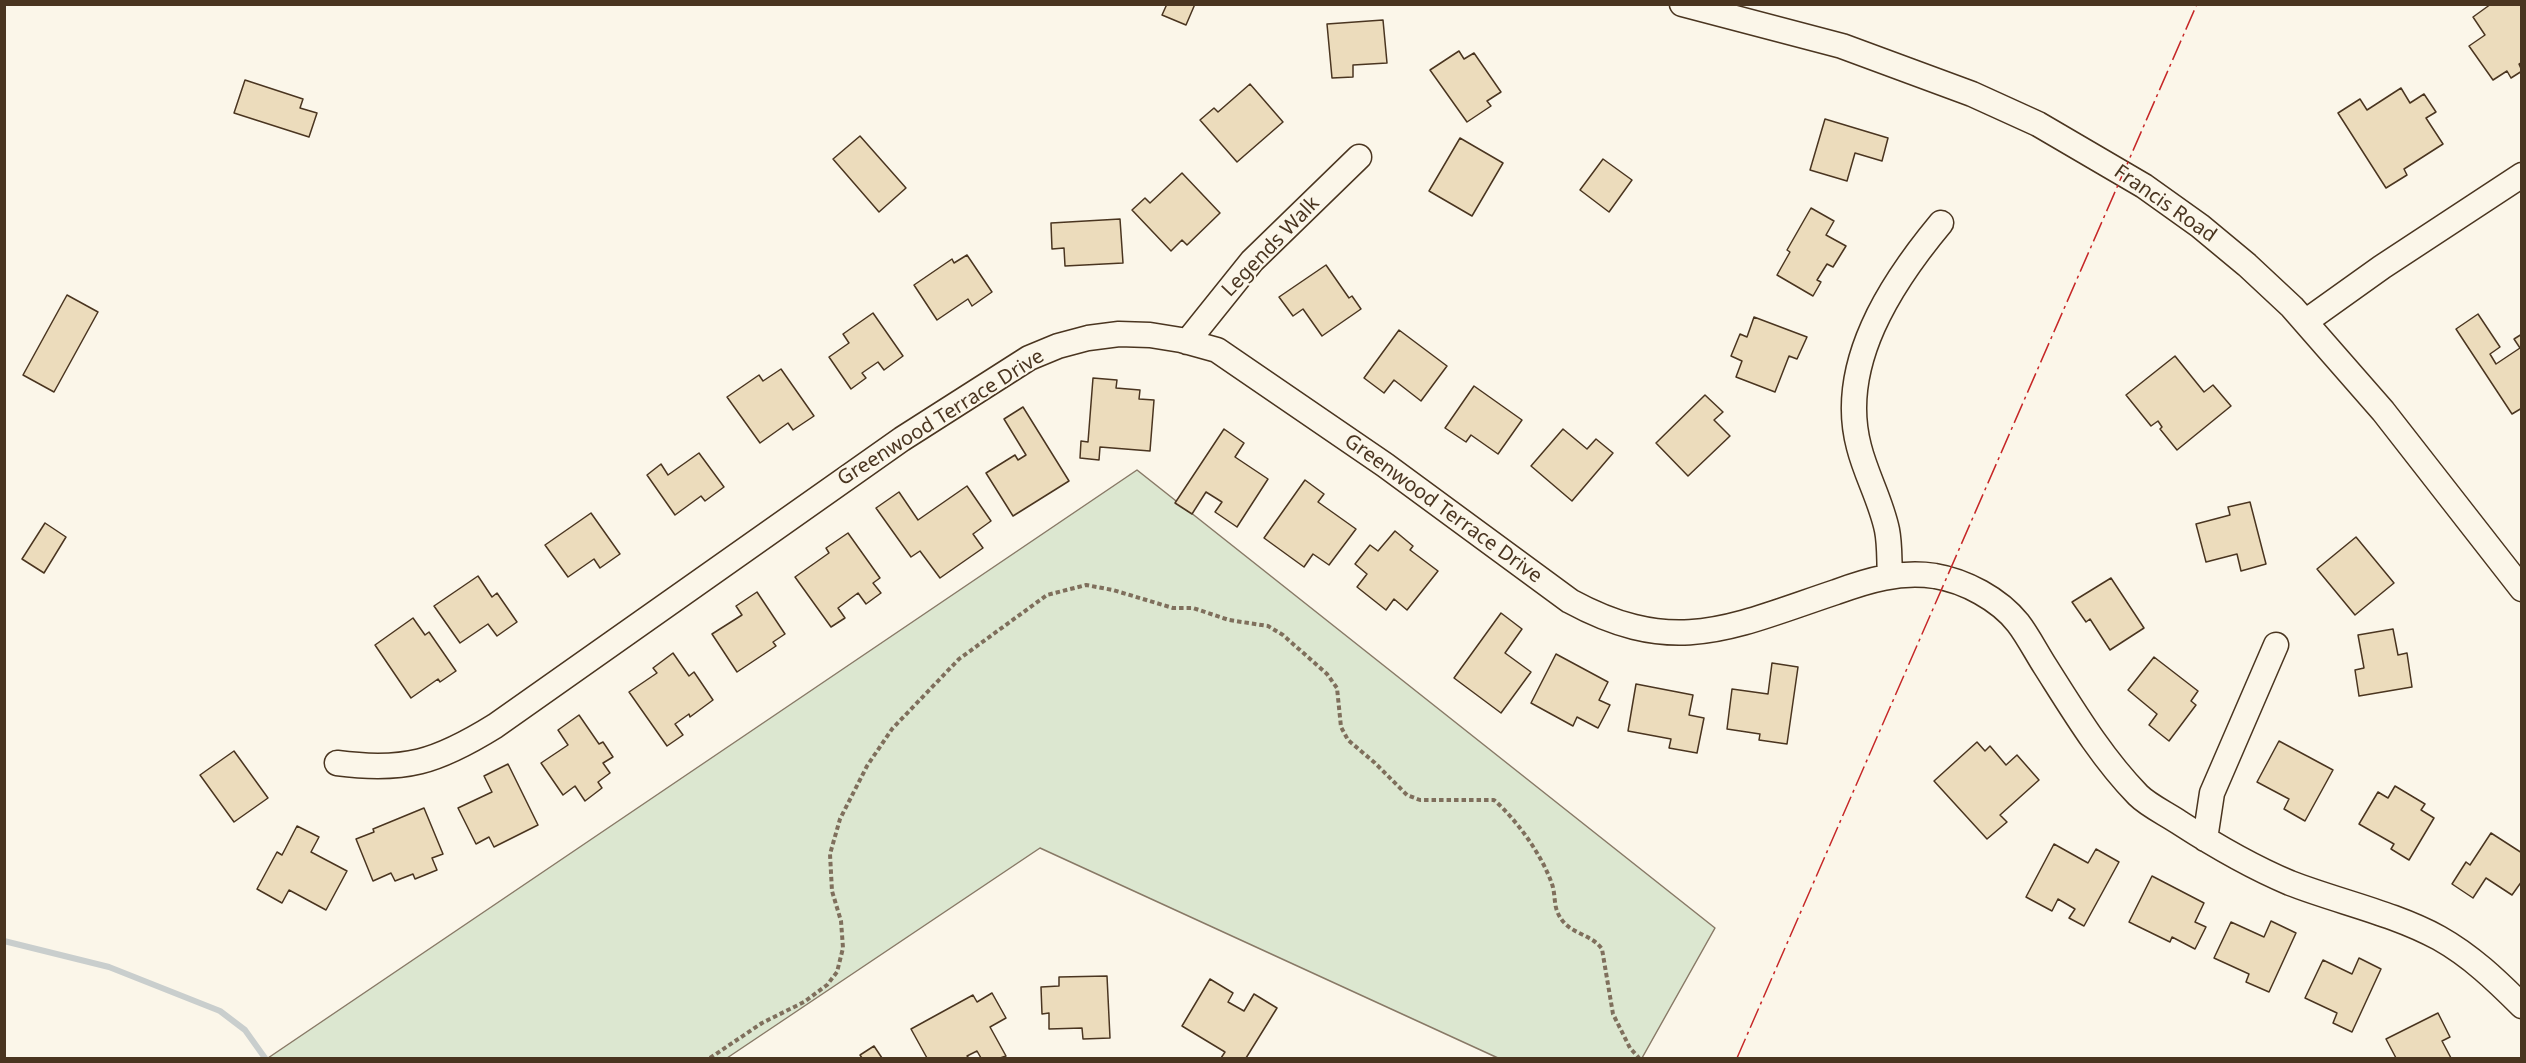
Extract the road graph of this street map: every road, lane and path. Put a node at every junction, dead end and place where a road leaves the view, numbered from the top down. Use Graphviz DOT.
graph roads {
  1 [pos="1682,4"];
  2 [pos="1359,157"];
  3 [pos="2522,175"];
  4 [pos="1941,223"];
  5 [pos="2305,322"];
  6 [pos="1187,342"];
  7 [pos="1890,576"];
  8 [pos="2522,589"];
  9 [pos="2276,645"];
  10 [pos="337,763"];
  11 [pos="2205,839"];
  12 [pos="2522,1006"];
  13 [pos="710,1059"];
  14 [pos="1639,1059"];
  1 -- 5 [label="street, Francis Road"];
  2 -- 6 [label="street, Legends Walk"];
  3 -- 5 [label="street"];
  4 -- 7 [label="street"];
  5 -- 8 [label="street, Francis Road"];
  6 -- 7 [label="street, Greenwood Terrace Drive"];
  6 -- 10 [label="street, Greenwood Terrace Drive"];
  7 -- 11 [label="street, Greenwood Terrace Drive"];
  9 -- 11 [label="street"];
  11 -- 12 [label="street, Greenwood Terrace Drive"];
  13 -- 14 [label="path"];
}
